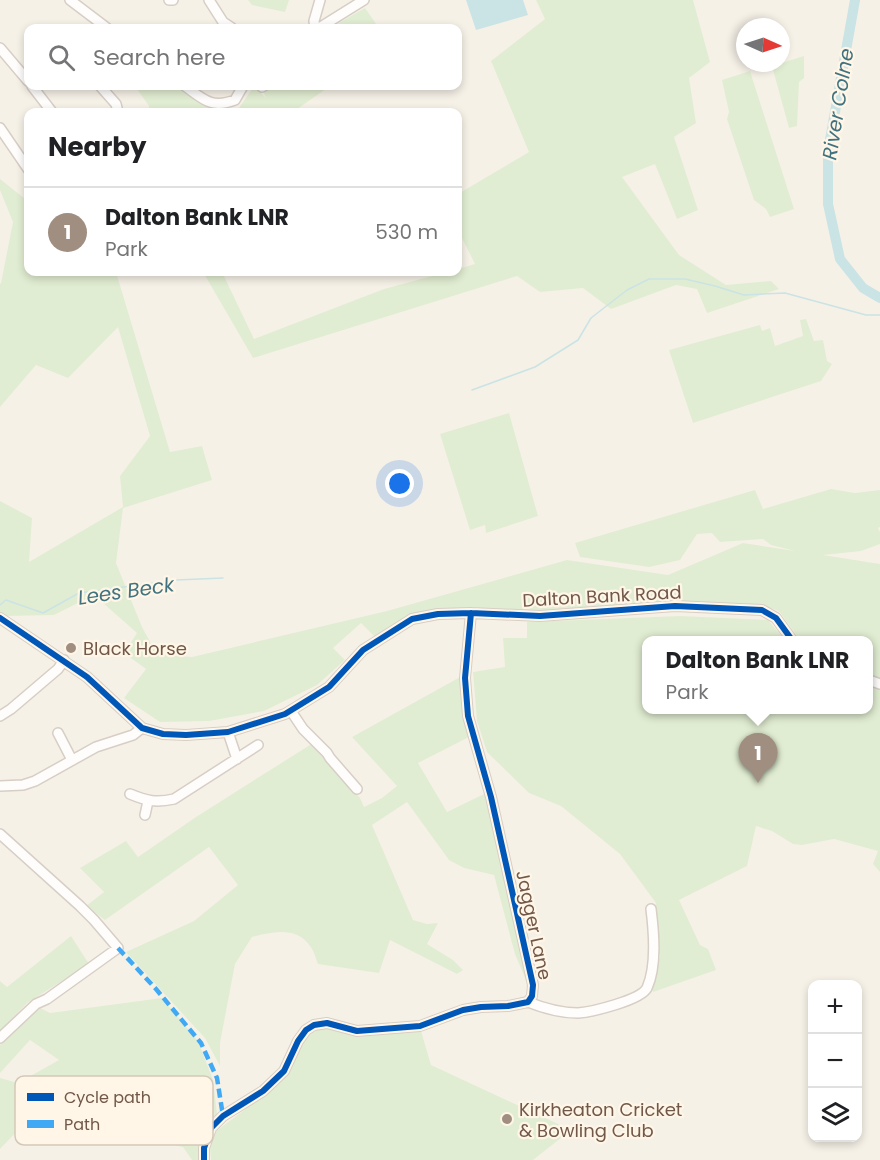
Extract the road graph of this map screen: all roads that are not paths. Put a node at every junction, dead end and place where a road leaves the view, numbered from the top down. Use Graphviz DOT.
graph roads {
  1 [pos="208,0"];
  2 [pos="320,0"];
  3 [pos="364,0"];
  4 [pos="72,1"];
  5 [pos="93,24"];
  6 [pos="226,24"];
  7 [pos="315,24"];
  8 [pos="324,24"];
  9 [pos="0,48"];
  10 [pos="24,76"];
  11 [pos="35,90"];
  12 [pos="104,90"];
  13 [pos="190,90"];
  14 [pos="241,90"];
  15 [pos="49,108"];
  16 [pos="117,108"];
  17 [pos="0,128"];
  18 [pos="24,163"];
  19 [pos="471,613"];
  20 [pos="1,619"];
  21 [pos="789,636"];
  22 [pos="64,660"];
  23 [pos="291,711"];
  24 [pos="0,716"];
  25 [pos="142,728"];
  26 [pos="228,732"];
  27 [pos="58,733"];
  28 [pos="258,746"];
  29 [pos="237,759"];
  30 [pos="72,760"];
  31 [pos="0,786"];
  32 [pos="357,789"];
  33 [pos="130,794"];
  34 [pos="148,801"];
  35 [pos="145,815"];
  36 [pos="0,834"];
  37 [pos="651,909"];
  38 [pos="528,1002"];
  39 [pos="0,1038"];
  40 [pos="213,1125"];
  41 [pos="205,1145"];
  42 [pos="204,1160"];
  1 -- 6 [label="street"];
  2 -- 7 [label="street"];
  3 -- 8 [label="street"];
  4 -- 5 [label="street"];
  9 -- 10 [label="street"];
  11 -- 15 [label="street"];
  12 -- 16 [label="street"];
  13 -- 14 [label="street"];
  17 -- 18 [label="street"];
  19 -- 21 [label="street, Dalton Bank Road"];
  19 -- 23 [label="street, Dalton Bank Road"];
  19 -- 38 [label="street, Jagger Lane"];
  20 -- 22 [label="street"];
  22 -- 24 [label="street"];
  22 -- 25 [label="street"];
  23 -- 26 [label="street, Dalton Bank Road"];
  23 -- 32 [label="street"];
  25 -- 26 [label="street, Dalton Bank Road"];
  25 -- 30 [label="street"];
  26 -- 29 [label="street"];
  27 -- 30 [label="street"];
  28 -- 29 [label="street"];
  29 -- 34 [label="street"];
  30 -- 31 [label="street"];
  33 -- 34 [label="street"];
  34 -- 35 [label="street"];
  36 -- 39 [label="street"];
  37 -- 38 [label="street"];
  38 -- 40 [label="street, Jagger Lane"];
  41 -- 42 [label="street, Jagger Lane"];
}
